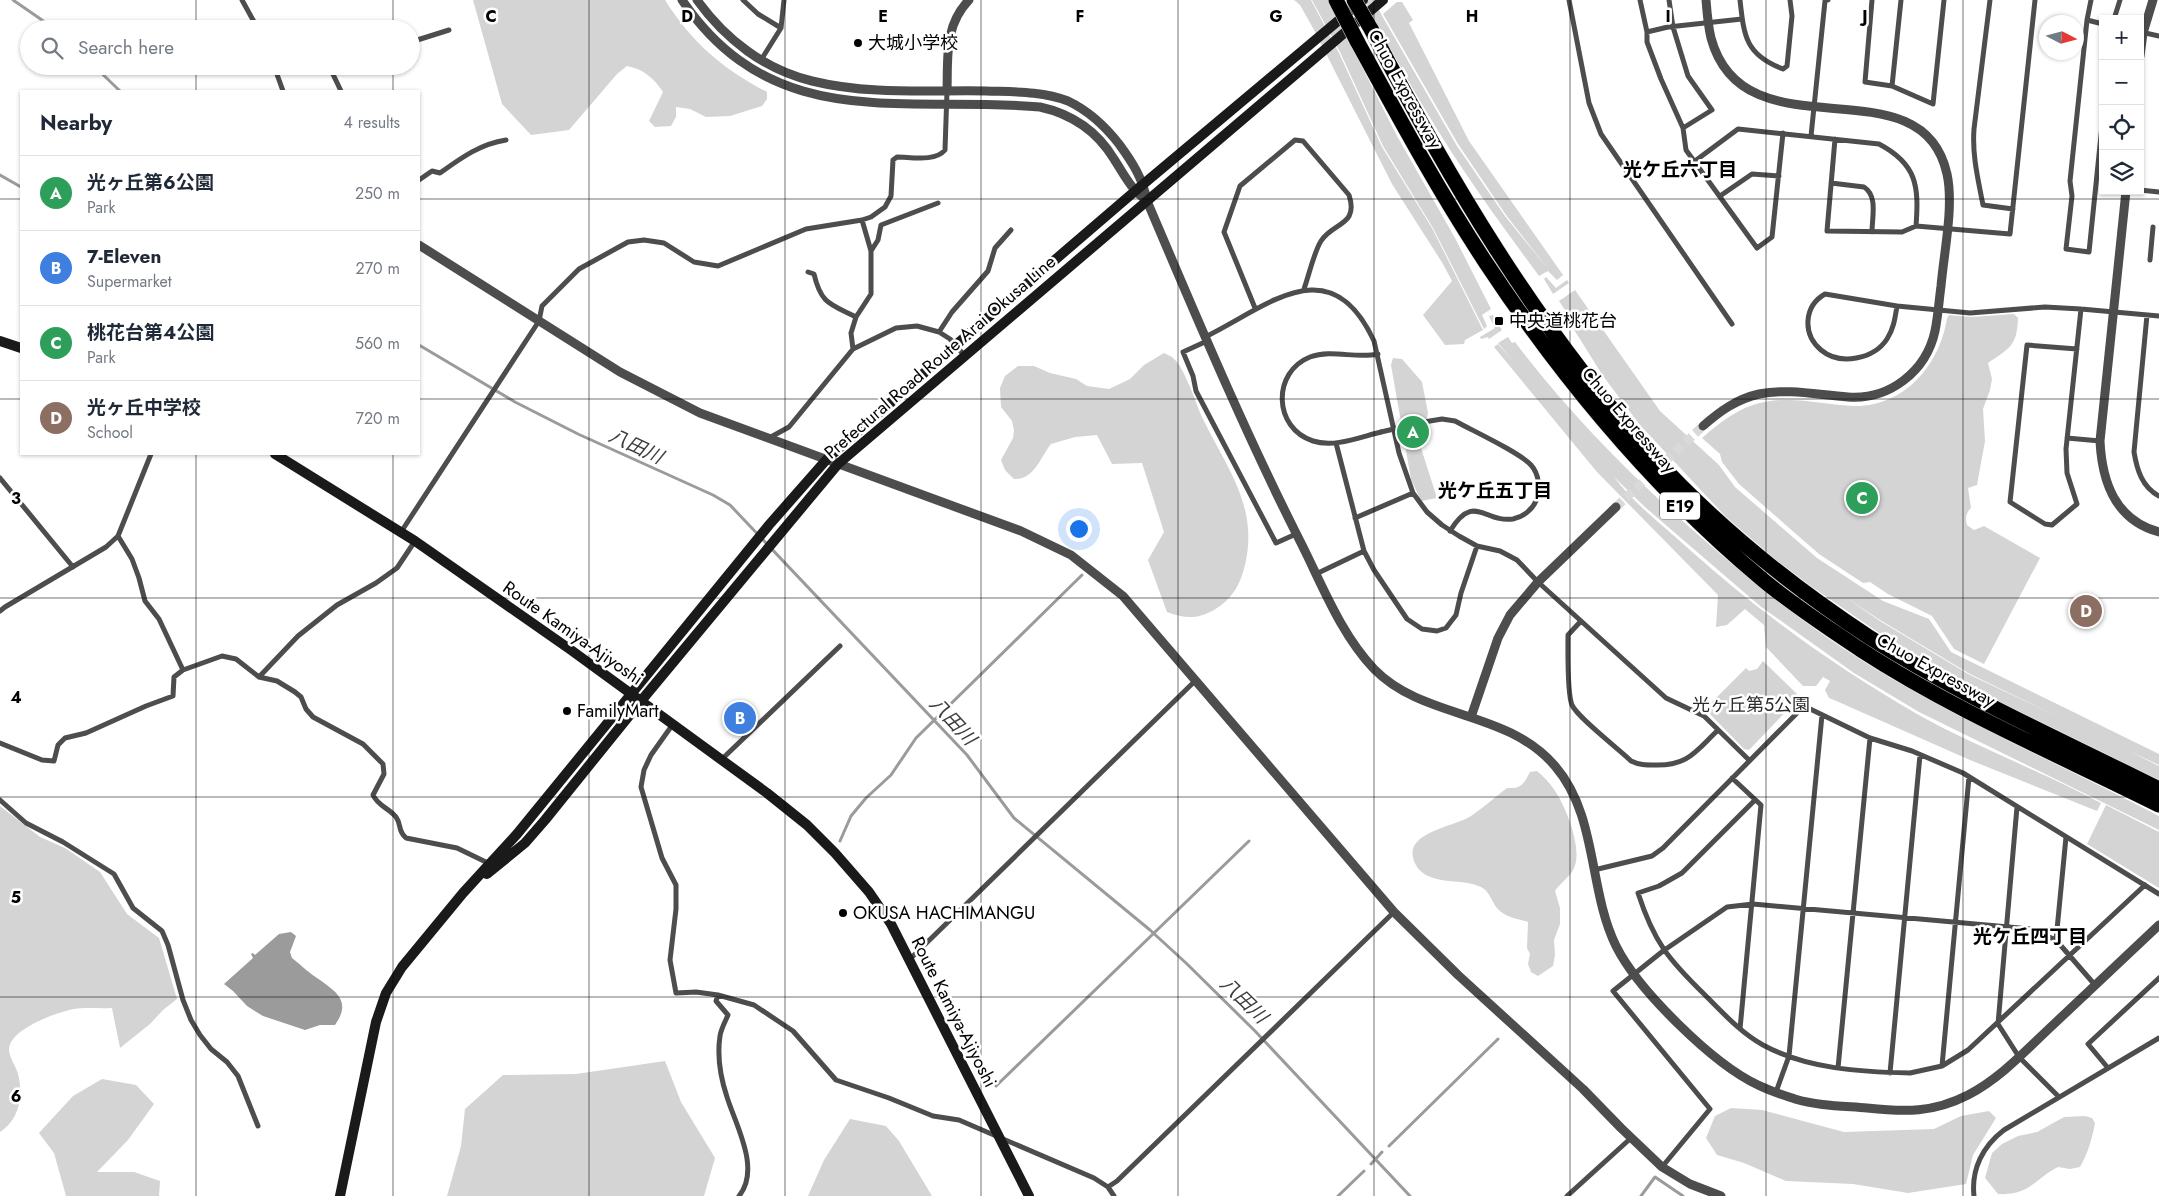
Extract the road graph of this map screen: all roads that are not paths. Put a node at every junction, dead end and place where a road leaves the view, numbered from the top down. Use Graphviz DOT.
graph roads {
  1 [pos="242,0"];
  2 [pos="252,0"];
  3 [pos="682,0"];
  4 [pos="698,0"];
  5 [pos="744,0"];
  6 [pos="784,0"];
  7 [pos="969,0"];
  8 [pos="1336,0"];
  9 [pos="1354,0"];
  10 [pos="1363,0"];
  11 [pos="1383,0"];
  12 [pos="1569,0"];
  13 [pos="1640,0"];
  14 [pos="1669,0"];
  15 [pos="1706,0"];
  16 [pos="1740,0"];
  17 [pos="1790,0"];
  18 [pos="1828,0"];
  19 [pos="1872,0"];
  20 [pos="1901,0"];
  21 [pos="1944,0"];
  22 [pos="1990,0"];
  23 [pos="2035,0"];
  24 [pos="2091,0"];
  25 [pos="2120,0"];
  26 [pos="2153,0"];
  27 [pos="246,5"];
  28 [pos="2115,15"];
  29 [pos="1742,19"];
  30 [pos="254,20"];
  31 [pos="2087,20"];
  32 [pos="1708,22"];
  33 [pos="2099,23"];
  34 [pos="2144,24"];
  35 [pos="1673,27"];
  36 [pos="781,28"];
  37 [pos="449,30"];
  38 [pos="1647,32"];
  39 [pos="2144,33"];
  40 [pos="2159,36"];
  41 [pos="420,39"];
  42 [pos="761,60"];
  43 [pos="277,75"];
  44 [pos="335,75"];
  45 [pos="1892,86"];
  46 [pos="283,90"];
  47 [pos="341,90"];
  48 [pos="947,91"];
  49 [pos="947,104"];
  50 [pos="1814,106"];
  51 [pos="1683,128"];
  52 [pos="1783,134"];
  53 [pos="1811,136"];
  54 [pos="1835,138"];
  55 [pos="506,140"];
  56 [pos="2100,150"];
  57 [pos="1695,161"];
  58 [pos="1778,176"];
  59 [pos="420,179"];
  60 [pos="1144,183"];
  61 [pos="1831,183"];
  62 [pos="2096,186"];
  63 [pos="2099,186"];
  64 [pos="2144,190"];
  65 [pos="1134,192"];
  66 [pos="2159,192"];
  67 [pos="2126,195"];
  68 [pos="1720,196"];
  69 [pos="1147,201"];
  70 [pos="938,203"];
  71 [pos="2013,209"];
  72 [pos="862,220"];
  73 [pos="1916,226"];
  74 [pos="2153,227"];
  75 [pos="1947,228"];
  76 [pos="1011,230"];
  77 [pos="1872,232"];
  78 [pos="2152,244"];
  79 [pos="2159,245"];
  80 [pos="420,246"];
  81 [pos="871,251"];
  82 [pos="2150,260"];
  83 [pos="808,272"];
  84 [pos="1304,289"];
  85 [pos="1897,306"];
  86 [pos="1255,308"];
  87 [pos="2081,309"];
  88 [pos="1938,310"];
  89 [pos="2113,312"];
  90 [pos="2147,315"];
  91 [pos="2159,316"];
  92 [pos="856,317"];
  93 [pos="538,321"];
  94 [pos="1732,324"];
  95 [pos="939,332"];
  96 [pos="1206,339"];
  97 [pos="0,341"];
  98 [pos="955,345"];
  99 [pos="20,348"];
  100 [pos="853,349"];
  101 [pos="2077,349"];
  102 [pos="1378,354"];
  103 [pos="964,355"];
  104 [pos="1703,426"];
  105 [pos="768,438"];
  106 [pos="2067,438"];
  107 [pos="2100,441"];
  108 [pos="1336,443"];
  109 [pos="151,455"];
  110 [pos="277,455"];
  111 [pos="827,459"];
  112 [pos="838,464"];
  113 [pos="0,478"];
  114 [pos="1413,493"];
  115 [pos="2159,496"];
  116 [pos="1616,507"];
  117 [pos="1355,518"];
  118 [pos="1450,531"];
  119 [pos="401,532"];
  120 [pos="2159,532"];
  121 [pos="1296,534"];
  122 [pos="118,536"];
  123 [pos="415,541"];
  124 [pos="1477,546"];
  125 [pos="1364,551"];
  126 [pos="73,567"];
  127 [pos="1316,574"];
  128 [pos="1538,582"];
  129 [pos="0,611"];
  130 [pos="1581,621"];
  131 [pos="840,646"];
  132 [pos="183,670"];
  133 [pos="259,677"];
  134 [pos="1196,680"];
  135 [pos="636,697"];
  136 [pos="1822,715"];
  137 [pos="1471,717"];
  138 [pos="672,724"];
  139 [pos="1718,730"];
  140 [pos="1870,738"];
  141 [pos="0,743"];
  142 [pos="1920,755"];
  143 [pos="721,760"];
  144 [pos="1749,760"];
  145 [pos="1969,777"];
  146 [pos="1732,778"];
  147 [pos="2159,789"];
  148 [pos="0,800"];
  149 [pos="1755,800"];
  150 [pos="2159,805"];
  151 [pos="2017,807"];
  152 [pos="2066,837"];
  153 [pos="490,864"];
  154 [pos="1594,870"];
  155 [pos="2145,885"];
  156 [pos="463,893"];
  157 [pos="2159,894"];
  158 [pos="1753,904"];
  159 [pos="1803,909"];
  160 [pos="1394,912"];
  161 [pos="1853,914"];
  162 [pos="1905,918"];
  163 [pos="1955,923"];
  164 [pos="2159,925"];
  165 [pos="2006,927"];
  166 [pos="2056,940"];
  167 [pos="1663,950"];
  168 [pos="2069,956"];
  169 [pos="910,960"];
  170 [pos="1633,975"];
  171 [pos="2159,978"];
  172 [pos="2095,985"];
  173 [pos="718,995"];
  174 [pos="1998,1024"];
  175 [pos="1740,1028"];
  176 [pos="2159,1038"];
  177 [pos="1789,1056"];
  178 [pos="2019,1057"];
  179 [pos="1942,1066"];
  180 [pos="1838,1068"];
  181 [pos="2108,1068"];
  182 [pos="1890,1073"];
  183 [pos="1776,1092"];
  184 [pos="2059,1097"];
  185 [pos="258,1126"];
  186 [pos="1000,1138"];
  187 [pos="1631,1138"];
  188 [pos="1662,1167"];
  189 [pos="1108,1186"];
  190 [pos="340,1196"];
  191 [pos="739,1196"];
  192 [pos="1029,1196"];
  193 [pos="1114,1196"];
  194 [pos="1567,1196"];
  195 [pos="1721,1196"];
  196 [pos="1974,1196"];
  1 -- 27 [label="street"];
  2 -- 27 [label="street"];
  3 -- 49 [label="street"];
  4 -- 42 [label="street"];
  5 -- 36 [label="street"];
  6 -- 36 [label="street"];
  7 -- 48 [label="street"];
  8 -- 150 [label="highway, Chuo Expressway / E19, bridge"];
  9 -- 147 [label="highway, Chuo Expressway / E19, bridge"];
  10 -- 60 [label="main road, Prefectural Road Route Arai Okusa Line"];
  11 -- 69 [label="main road, Prefectural Road Route Arai Okusa Line"];
  12 -- 94 [label="street"];
  13 -- 38 [label="street"];
  14 -- 35 [label="street"];
  15 -- 32 [label="street"];
  16 -- 29 [label="street"];
  17 -- 29 [label="street"];
  18 -- 50 [label="street"];
  19 -- 45 [label="street"];
  20 -- 45 [label="street"];
  21 -- 45 [label="street"];
  22 -- 71 [label="street"];
  23 -- 71 [label="street"];
  24 -- 31 [label="street"];
  25 -- 28 [label="street"];
  26 -- 34 [label="street"];
  27 -- 30 [label="street"];
  29 -- 32 [label="street"];
  31 -- 33 [label="street"];
  31 -- 62 [label="street"];
  32 -- 35 [label="street"];
  32 -- 50 [label="street"];
  35 -- 38 [label="street"];
  35 -- 51 [label="street"];
  36 -- 42 [label="street"];
  37 -- 41 [label="street"];
  38 -- 51 [label="street"];
  39 -- 40 [label="street"];
  42 -- 48 [label="street"];
  43 -- 46 [label="street"];
  44 -- 47 [label="street"];
  48 -- 49 [label="street"];
  48 -- 60 [label="street"];
  49 -- 65 [label="street"];
  49 -- 72 [label="street"];
  50 -- 53 [label="street"];
  50 -- 75 [label="street"];
  51 -- 57 [label="street"];
  52 -- 53 [label="street"];
  52 -- 57 [label="street"];
  52 -- 58 [label="street"];
  53 -- 54 [label="street"];
  54 -- 61 [label="street"];
  54 -- 73 [label="street"];
  55 -- 59 [label="street"];
  56 -- 62 [label="street"];
  57 -- 68 [label="street"];
  58 -- 68 [label="street"];
  58 -- 68 [label="street"];
  60 -- 65 [label="main road, Prefectural Road Route Arai Okusa Line"];
  60 -- 69 [label="street"];
  61 -- 77 [label="street"];
  61 -- 77 [label="street"];
  62 -- 63 [label="street"];
  64 -- 66 [label="street"];
  65 -- 69 [label="street"];
  65 -- 98 [label="main road, Prefectural Road Route Arai Okusa Line"];
  67 -- 89 [label="street"];
  69 -- 96 [label="street"];
  69 -- 103 [label="main road, Prefectural Road Route Arai Okusa Line"];
  70 -- 81 [label="street"];
  71 -- 75 [label="street"];
  72 -- 81 [label="street"];
  72 -- 93 [label="street"];
  73 -- 75 [label="street"];
  73 -- 77 [label="street"];
  74 -- 78 [label="street"];
  75 -- 88 [label="street"];
  76 -- 95 [label="street"];
  78 -- 79 [label="street"];
  78 -- 82 [label="street"];
  80 -- 93 [label="street"];
  81 -- 92 [label="street"];
  83 -- 92 [label="street"];
  84 -- 86 [label="street"];
  84 -- 86 [label="street"];
  84 -- 102 [label="street"];
  85 -- 85 [label="street"];
  85 -- 88 [label="street"];
  86 -- 96 [label="street"];
  87 -- 88 [label="street"];
  87 -- 89 [label="street"];
  87 -- 101 [label="street"];
  88 -- 104 [label="street"];
  89 -- 90 [label="street"];
  89 -- 107 [label="street"];
  90 -- 91 [label="street"];
  90 -- 115 [label="street"];
  92 -- 100 [label="street"];
  93 -- 105 [label="street"];
  93 -- 119 [label="street"];
  95 -- 98 [label="street"];
  95 -- 100 [label="street"];
  96 -- 121 [label="street"];
  96 -- 121 [label="street"];
  97 -- 99 [label="main road"];
  98 -- 103 [label="street"];
  98 -- 111 [label="main road, Prefectural Road Route Arai Okusa Line"];
  100 -- 105 [label="street"];
  101 -- 106 [label="street"];
  101 -- 106 [label="street"];
  102 -- 108 [label="street"];
  102 -- 114 [label="street"];
  103 -- 112 [label="main road, Prefectural Road Route Arai Okusa Line"];
  105 -- 111 [label="street"];
  106 -- 107 [label="street"];
  107 -- 120 [label="street"];
  108 -- 117 [label="street"];
  108 -- 118 [label="street, bridge"];
  109 -- 122 [label="street"];
  110 -- 119 [label="main road, Route Kamiya-Ajiyoshi"];
  111 -- 112 [label="street"];
  111 -- 135 [label="main road, Prefectural Road Route Arai Okusa Line"];
  112 -- 134 [label="street"];
  112 -- 135 [label="main road, Prefectural Road Route Arai Okusa Line"];
  113 -- 126 [label="street"];
  114 -- 117 [label="street"];
  114 -- 118 [label="street"];
  116 -- 128 [label="street"];
  117 -- 125 [label="street"];
  118 -- 124 [label="street"];
  119 -- 123 [label="main road, Route Kamiya-Ajiyoshi"];
  121 -- 127 [label="street"];
  122 -- 126 [label="street"];
  122 -- 132 [label="street"];
  123 -- 133 [label="street"];
  123 -- 135 [label="main road, Route Kamiya-Ajiyoshi"];
  124 -- 125 [label="street"];
  124 -- 128 [label="street"];
  125 -- 127 [label="street"];
  126 -- 129 [label="street"];
  127 -- 137 [label="street"];
  128 -- 130 [label="street"];
  128 -- 137 [label="street"];
  130 -- 139 [label="street"];
  130 -- 139 [label="street"];
  131 -- 143 [label="street"];
  132 -- 133 [label="street"];
  132 -- 141 [label="street"];
  133 -- 153 [label="street"];
  134 -- 160 [label="street"];
  134 -- 169 [label="street"];
  135 -- 138 [label="main road, Route Kamiya-Ajiyoshi"];
  135 -- 153 [label="main road, Prefectural Road Route Arai Okusa Line"];
  135 -- 156 [label="main road, Prefectural Road Route Arai Okusa Line"];
  136 -- 140 [label="street"];
  136 -- 144 [label="street"];
  136 -- 159 [label="street"];
  137 -- 154 [label="street"];
  138 -- 143 [label="main road, Route Kamiya-Ajiyoshi"];
  138 -- 173 [label="street"];
  139 -- 144 [label="street"];
  140 -- 142 [label="street"];
  140 -- 161 [label="street"];
  142 -- 145 [label="street"];
  142 -- 162 [label="street"];
  143 -- 169 [label="main road, Route Kamiya-Ajiyoshi"];
  144 -- 146 [label="street"];
  145 -- 151 [label="street"];
  145 -- 163 [label="street"];
  146 -- 149 [label="street"];
  146 -- 154 [label="street"];
  148 -- 185 [label="street"];
  149 -- 158 [label="street"];
  149 -- 167 [label="street"];
  151 -- 152 [label="street"];
  151 -- 165 [label="street"];
  152 -- 155 [label="street"];
  152 -- 166 [label="street"];
  153 -- 156 [label="main road, Prefectural Road Route Arai Okusa Line"];
  154 -- 170 [label="street"];
  155 -- 157 [label="street"];
  155 -- 168 [label="street"];
  156 -- 190 [label="main road, Prefectural Road Route Arai Okusa Line"];
  158 -- 159 [label="street"];
  158 -- 167 [label="street"];
  158 -- 175 [label="street"];
  159 -- 161 [label="street"];
  159 -- 177 [label="street"];
  160 -- 187 [label="street"];
  160 -- 189 [label="street"];
  161 -- 162 [label="street"];
  161 -- 180 [label="street"];
  162 -- 163 [label="street"];
  162 -- 182 [label="street"];
  163 -- 165 [label="street"];
  163 -- 179 [label="street"];
  164 -- 172 [label="street"];
  165 -- 166 [label="street"];
  165 -- 174 [label="street"];
  166 -- 168 [label="street"];
  167 -- 170 [label="street"];
  167 -- 175 [label="street"];
  168 -- 172 [label="street"];
  168 -- 174 [label="street"];
  169 -- 186 [label="main road, Route Kamiya-Ajiyoshi"];
  170 -- 183 [label="street"];
  170 -- 188 [label="street"];
  171 -- 181 [label="street"];
  172 -- 178 [label="street"];
  173 -- 186 [label="street"];
  173 -- 191 [label="street"];
  174 -- 178 [label="street"];
  174 -- 179 [label="street"];
  175 -- 177 [label="street"];
  176 -- 181 [label="street"];
  177 -- 180 [label="street"];
  177 -- 183 [label="street"];
  178 -- 183 [label="street"];
  178 -- 184 [label="street"];
  179 -- 182 [label="street"];
  180 -- 182 [label="street"];
  181 -- 184 [label="street"];
  184 -- 196 [label="street"];
  186 -- 189 [label="street"];
  186 -- 192 [label="main road, Route Kamiya-Ajiyoshi"];
  187 -- 188 [label="street"];
  187 -- 194 [label="street"];
  188 -- 195 [label="street"];
  189 -- 193 [label="street"];
}
